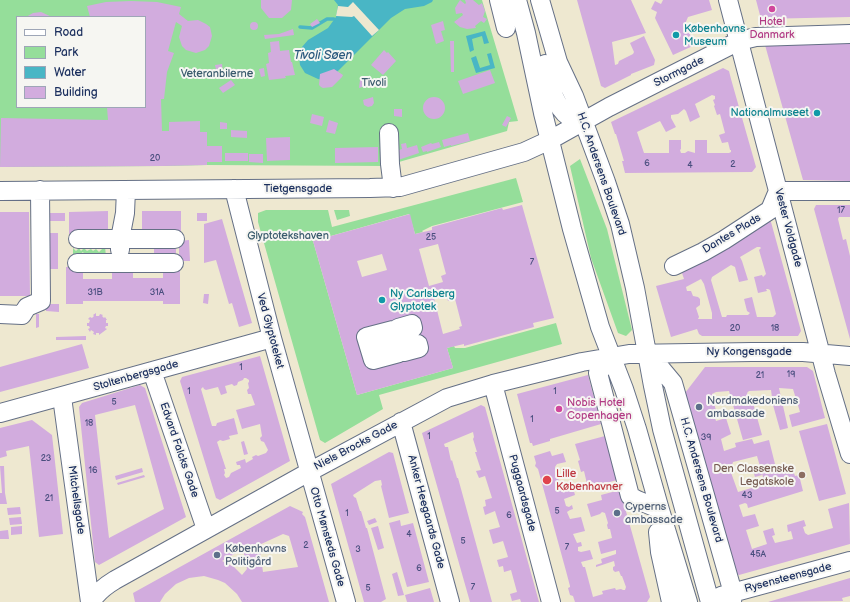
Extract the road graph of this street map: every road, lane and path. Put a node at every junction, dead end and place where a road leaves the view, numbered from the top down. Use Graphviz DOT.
graph roads {
  1 [pos="498,0"];
  2 [pos="517,0"];
  3 [pos="529,0"];
  4 [pos="540,0"];
  5 [pos="728,0"];
  6 [pos="506,28"];
  7 [pos="850,34"];
  8 [pos="738,41"];
  9 [pos="584,121"];
  10 [pos="389,133"];
  11 [pos="550,140"];
  12 [pos="393,188"];
  13 [pos="234,189"];
  14 [pos="40,190"];
  15 [pos="126,190"];
  16 [pos="0,191"];
  17 [pos="778,191"];
  18 [pos="850,191"];
  19 [pos="78,239"];
  20 [pos="126,239"];
  21 [pos="175,239"];
  22 [pos="77,263"];
  23 [pos="125,263"];
  24 [pos="174,263"];
  25 [pos="674,266"];
  26 [pos="0,314"];
  27 [pos="272,338"];
  28 [pos="647,353"];
  29 [pos="820,354"];
  30 [pos="611,356"];
  31 [pos="850,356"];
  32 [pos="152,371"];
  33 [pos="493,384"];
  34 [pos="62,397"];
  35 [pos="0,413"];
  36 [pos="402,422"];
  37 [pos="850,454"];
  38 [pos="309,472"];
  39 [pos="660,510"];
  40 [pos="206,529"];
  41 [pos="850,562"];
  42 [pos="733,597"];
  43 [pos="707,601"];
  44 [pos="91,602"];
  45 [pos="346,602"];
  46 [pos="450,602"];
  47 [pos="551,602"];
  48 [pos="671,602"];
  49 [pos="688,602"];
  1 -- 6 [label="street"];
  2 -- 11 [label="street"];
  3 -- 9 [label="street"];
  4 -- 9 [label="street, H.C. Andersens Boulevard"];
  5 -- 8 [label="street, Vester Voldgade"];
  7 -- 8 [label="street, Stormgade"];
  8 -- 9 [label="street, Stormgade"];
  8 -- 17 [label="street, Vester Voldgade"];
  9 -- 11 [label="street, Tietgensgade"];
  9 -- 28 [label="street, H.C. Andersens Boulevard"];
  10 -- 12 [label="street"];
  11 -- 12 [label="street, Tietgensgade"];
  11 -- 30 [label="street"];
  12 -- 13 [label="street, Tietgensgade"];
  13 -- 15 [label="street, Tietgensgade"];
  13 -- 27 [label="street, Ved Glyptoteket"];
  14 -- 15 [label="street, Tietgensgade"];
  14 -- 16 [label="street, Tietgensgade"];
  14 -- 26 [label="street"];
  15 -- 20 [label="street"];
  17 -- 18 [label="street"];
  17 -- 25 [label="street, Dantes Plads"];
  17 -- 29 [label="street, Vester Voldgade"];
  19 -- 20 [label="street"];
  20 -- 21 [label="street"];
  20 -- 23 [label="street"];
  22 -- 23 [label="street"];
  23 -- 24 [label="street"];
  27 -- 32 [label="street, Stoltenbergsgade"];
  27 -- 38 [label="street, Ved Glyptoteket"];
  28 -- 29 [label="street, Ny Kongensgade"];
  28 -- 30 [label="street, Niels Brocks Gade"];
  28 -- 42 [label="street, H.C. Andersens Boulevard"];
  28 -- 43 [label="street, H.C. Andersens Boulevard"];
  29 -- 31 [label="street, Ny Kongensgade"];
  29 -- 37 [label="street, Vester Voldgade"];
  30 -- 33 [label="street, Niels Brocks Gade"];
  30 -- 39 [label="street"];
  30 -- 39 [label="street"];
  32 -- 34 [label="street, Stoltenbergsgade"];
  32 -- 40 [label="street, Edvard Falcks Gade"];
  33 -- 36 [label="street, Niels Brocks Gade"];
  33 -- 47 [label="street, Puggaardsgade"];
  34 -- 35 [label="street, Stoltenbergsgade"];
  34 -- 44 [label="street, Mitchellsgade"];
  36 -- 38 [label="street, Niels Brocks Gade"];
  36 -- 46 [label="street, Anker Heegaards Gade"];
  38 -- 40 [label="street, Niels Brocks Gade"];
  38 -- 45 [label="street, Otto Mønsteds Gade"];
  39 -- 48 [label="street"];
  39 -- 49 [label="street"];
  40 -- 44 [label="street, Niels Brocks Gade"];
  41 -- 42 [label="street, Rysensteensgade"];
  42 -- 43 [label="street, Rysensteensgade"];
}
